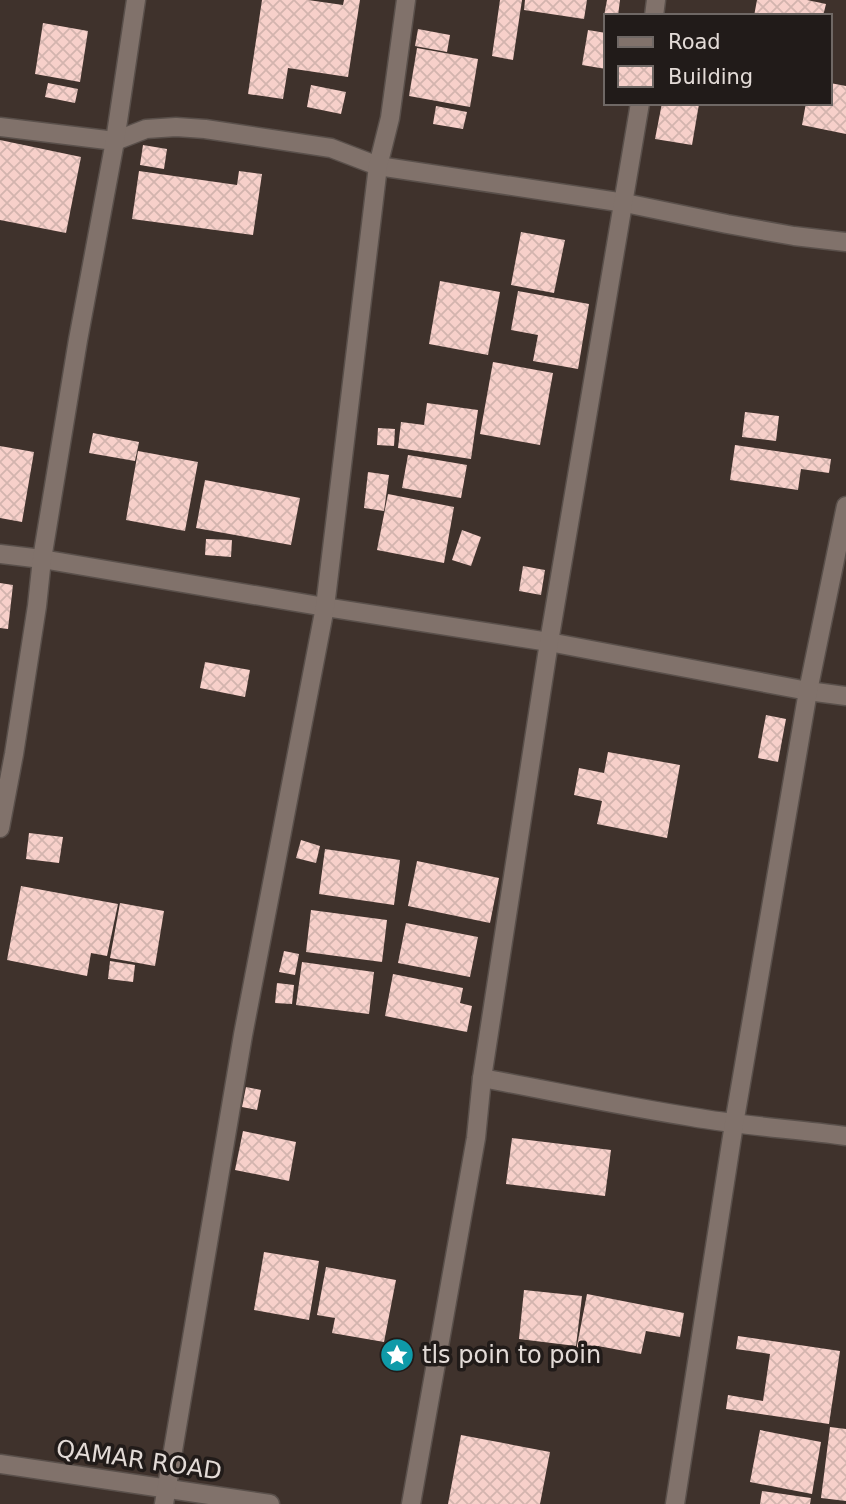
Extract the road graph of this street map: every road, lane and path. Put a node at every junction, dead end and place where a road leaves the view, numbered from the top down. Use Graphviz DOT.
graph roads {
  1 [pos="136,0"];
  2 [pos="406,0"];
  3 [pos="640,105"];
  4 [pos="0,127"];
  5 [pos="115,141"];
  6 [pos="378,166"];
  7 [pos="625,203"];
  8 [pos="846,242"];
  9 [pos="846,506"];
  10 [pos="0,554"];
  11 [pos="42,559"];
  12 [pos="325,607"];
  13 [pos="549,642"];
  14 [pos="808,691"];
  15 [pos="846,696"];
  16 [pos="0,828"];
  17 [pos="482,1078"];
  18 [pos="734,1124"];
  19 [pos="846,1136"];
  20 [pos="0,1464"];
  21 [pos="165,1496"];
  22 [pos="270,1504"];
  23 [pos="411,1504"];
  24 [pos="676,1504"];
  1 -- 5 [label="street"];
  2 -- 6 [label="street"];
  3 -- 7 [label="street"];
  4 -- 5 [label="street"];
  5 -- 6 [label="street"];
  5 -- 11 [label="street"];
  6 -- 7 [label="street"];
  6 -- 12 [label="street"];
  7 -- 8 [label="street"];
  7 -- 13 [label="street"];
  9 -- 14 [label="street"];
  10 -- 11 [label="street"];
  11 -- 12 [label="street"];
  11 -- 16 [label="street"];
  12 -- 13 [label="street"];
  12 -- 21 [label="street"];
  13 -- 14 [label="street"];
  13 -- 17 [label="street"];
  14 -- 15 [label="street"];
  14 -- 18 [label="street"];
  17 -- 18 [label="street"];
  17 -- 23 [label="street"];
  18 -- 19 [label="street"];
  18 -- 24 [label="street"];
  20 -- 21 [label="street, QAMAR ROAD"];
  21 -- 22 [label="street, QAMAR ROAD"];
}
